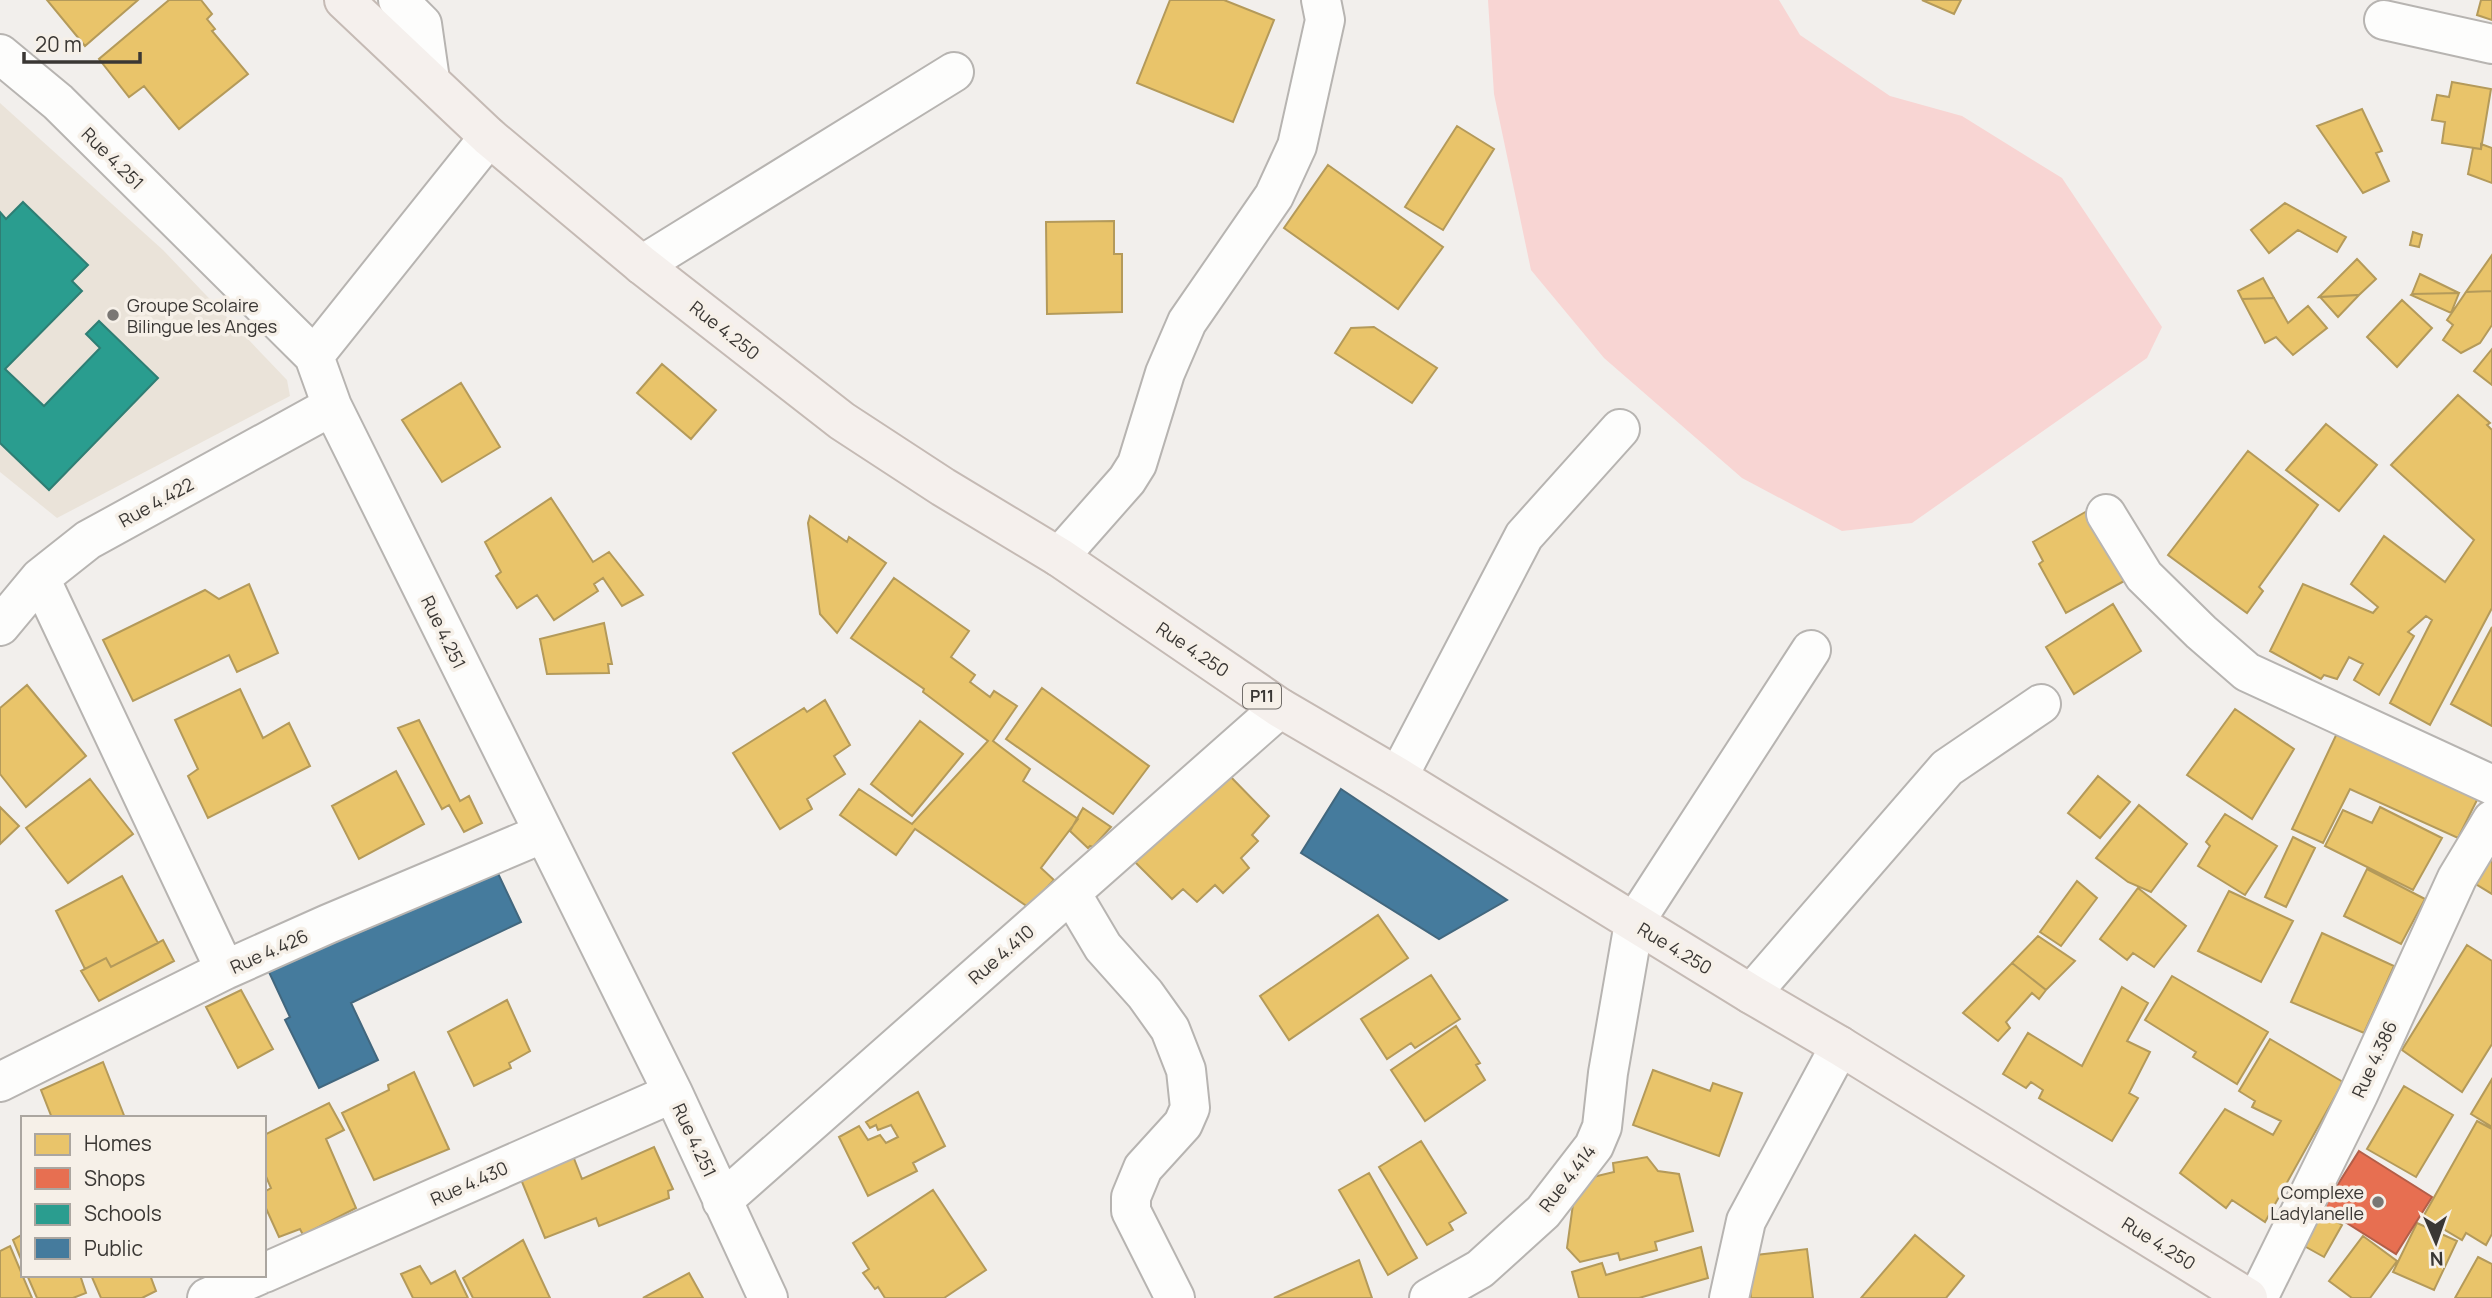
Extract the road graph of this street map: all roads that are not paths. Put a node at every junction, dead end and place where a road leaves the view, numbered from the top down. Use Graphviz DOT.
graph roads {
  1 [pos="344,0"];
  2 [pos="1321,0"];
  3 [pos="420,8"];
  4 [pos="2384,20"];
  5 [pos="2492,44"];
  6 [pos="0,54"];
  7 [pos="954,72"];
  8 [pos="430,80"];
  9 [pos="489,136"];
  10 [pos="642,265"];
  11 [pos="314,356"];
  12 [pos="332,406"];
  13 [pos="1620,429"];
  14 [pos="2106,514"];
  15 [pos="1059,557"];
  16 [pos="40,578"];
  17 [pos="0,626"];
  18 [pos="1811,650"];
  19 [pos="2041,704"];
  20 [pos="1280,708"];
  21 [pos="1398,777"];
  22 [pos="2492,785"];
  23 [pos="2492,820"];
  24 [pos="544,833"];
  25 [pos="1071,893"];
  26 [pos="1634,923"];
  27 [pos="225,970"];
  28 [pos="1751,994"];
  29 [pos="1840,1046"];
  30 [pos="0,1082"];
  31 [pos="673,1093"];
  32 [pos="722,1201"];
  33 [pos="266,1272"];
  34 [pos="254,1277"];
  35 [pos="207,1298"];
  36 [pos="768,1298"];
  37 [pos="1175,1298"];
  38 [pos="1429,1298"];
  39 [pos="1729,1298"];
  40 [pos="2248,1298"];
  41 [pos="2258,1298"];
  1 -- 8 [label="main road, Rue 4.250 / P11"];
  2 -- 15 [label="street"];
  3 -- 8 [label="street"];
  4 -- 5 [label="street"];
  6 -- 11 [label="street, Rue 4.251"];
  7 -- 10 [label="street"];
  8 -- 9 [label="main road, Rue 4.250 / P11"];
  9 -- 10 [label="main road, Rue 4.250 / P11"];
  9 -- 11 [label="street"];
  10 -- 15 [label="main road, Rue 4.250 / P11"];
  11 -- 12 [label="street, Rue 4.251"];
  12 -- 16 [label="street, Rue 4.422"];
  12 -- 24 [label="street, Rue 4.251"];
  13 -- 21 [label="street"];
  14 -- 22 [label="street"];
  15 -- 20 [label="main road, Rue 4.250 / P11"];
  16 -- 17 [label="street, Rue 4.422"];
  16 -- 27 [label="street"];
  18 -- 26 [label="street"];
  19 -- 28 [label="street"];
  20 -- 21 [label="main road, Rue 4.250 / P11"];
  20 -- 25 [label="street, Rue 4.410"];
  21 -- 26 [label="main road, Rue 4.250 / P11"];
  23 -- 41 [label="street, Rue 4.386"];
  24 -- 27 [label="street, Rue 4.426"];
  24 -- 31 [label="street, Rue 4.251"];
  25 -- 32 [label="street, Rue 4.410"];
  25 -- 37 [label="street"];
  26 -- 28 [label="main road, Rue 4.250 / P11"];
  26 -- 38 [label="street, Rue 4.414"];
  27 -- 30 [label="street, Rue 4.426"];
  28 -- 29 [label="main road, Rue 4.250 / P11"];
  29 -- 39 [label="street"];
  29 -- 40 [label="main road, Rue 4.250 / P11"];
  31 -- 32 [label="street, Rue 4.251"];
  31 -- 33 [label="street, Rue 4.430"];
  32 -- 36 [label="street, Rue 4.251"];
  34 -- 35 [label="street"];
}
